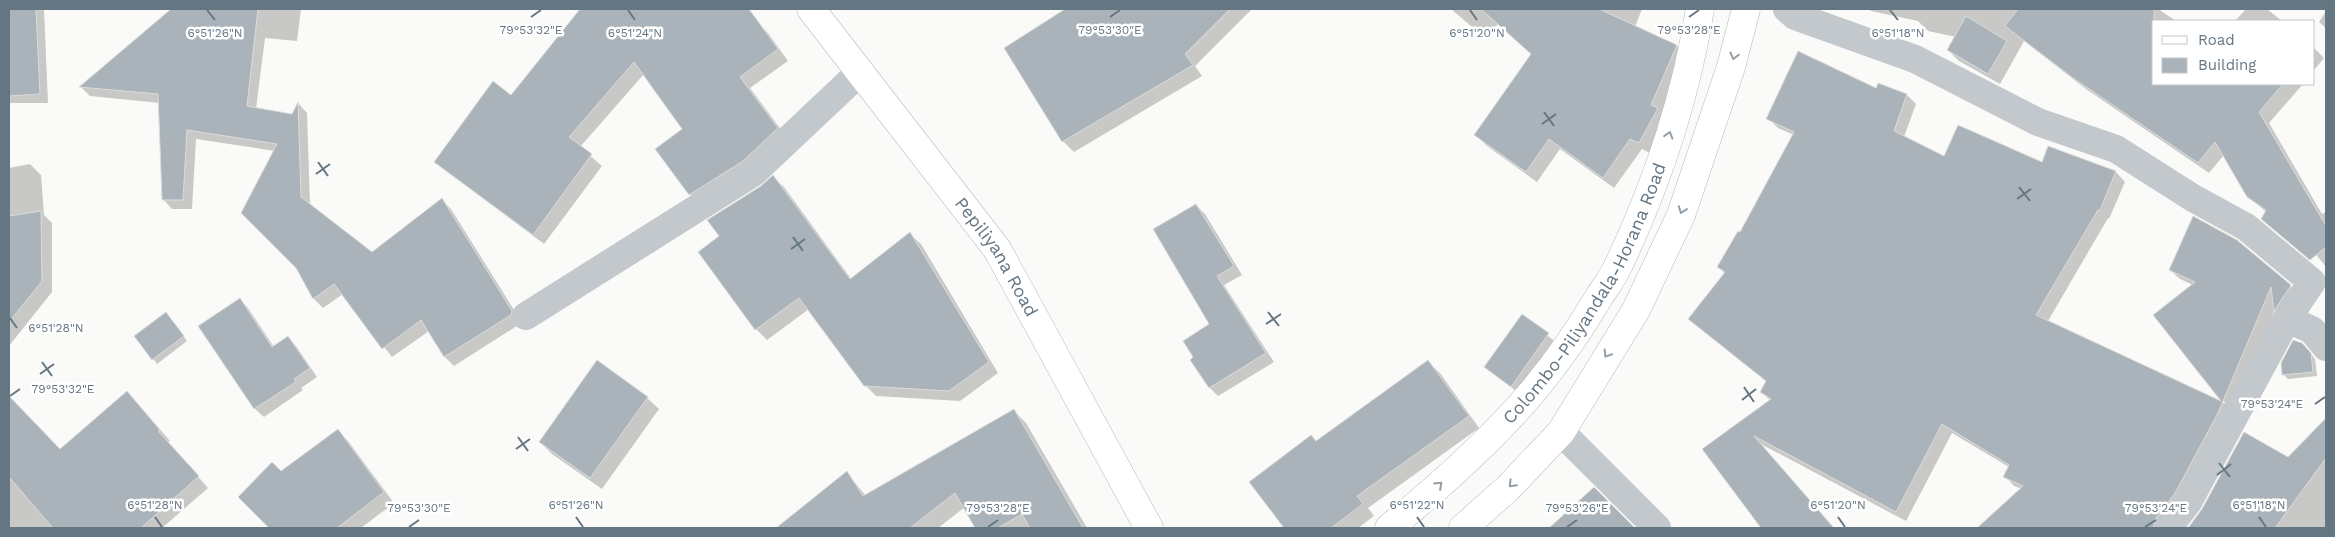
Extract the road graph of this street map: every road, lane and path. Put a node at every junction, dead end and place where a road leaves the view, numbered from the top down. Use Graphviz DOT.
graph roads {
  1 [pos="811,9"];
  2 [pos="1700,9"];
  3 [pos="1746,9"];
  4 [pos="1787,9"];
  5 [pos="860,72"];
  6 [pos="526,316"];
  7 [pos="2287,320"];
  8 [pos="2326,347"];
  9 [pos="1561,432"];
  10 [pos="1145,524"];
  11 [pos="1389,528"];
  12 [pos="1463,528"];
  13 [pos="1657,528"];
  14 [pos="2168,528"];
  1 -- 5 [label="main road, Pepiliyana Road"];
  11 -- 2 [label="main road, Colombo-Piliyandala-Horana Road, one-way"];
  3 -- 9 [label="main road, one-way"];
  4 -- 7 [label="street"];
  5 -- 6 [label="street"];
  5 -- 10 [label="main road, Pepiliyana Road"];
  7 -- 8 [label="street"];
  7 -- 14 [label="street"];
  9 -- 12 [label="main road, one-way"];
  9 -- 13 [label="street"];
}
